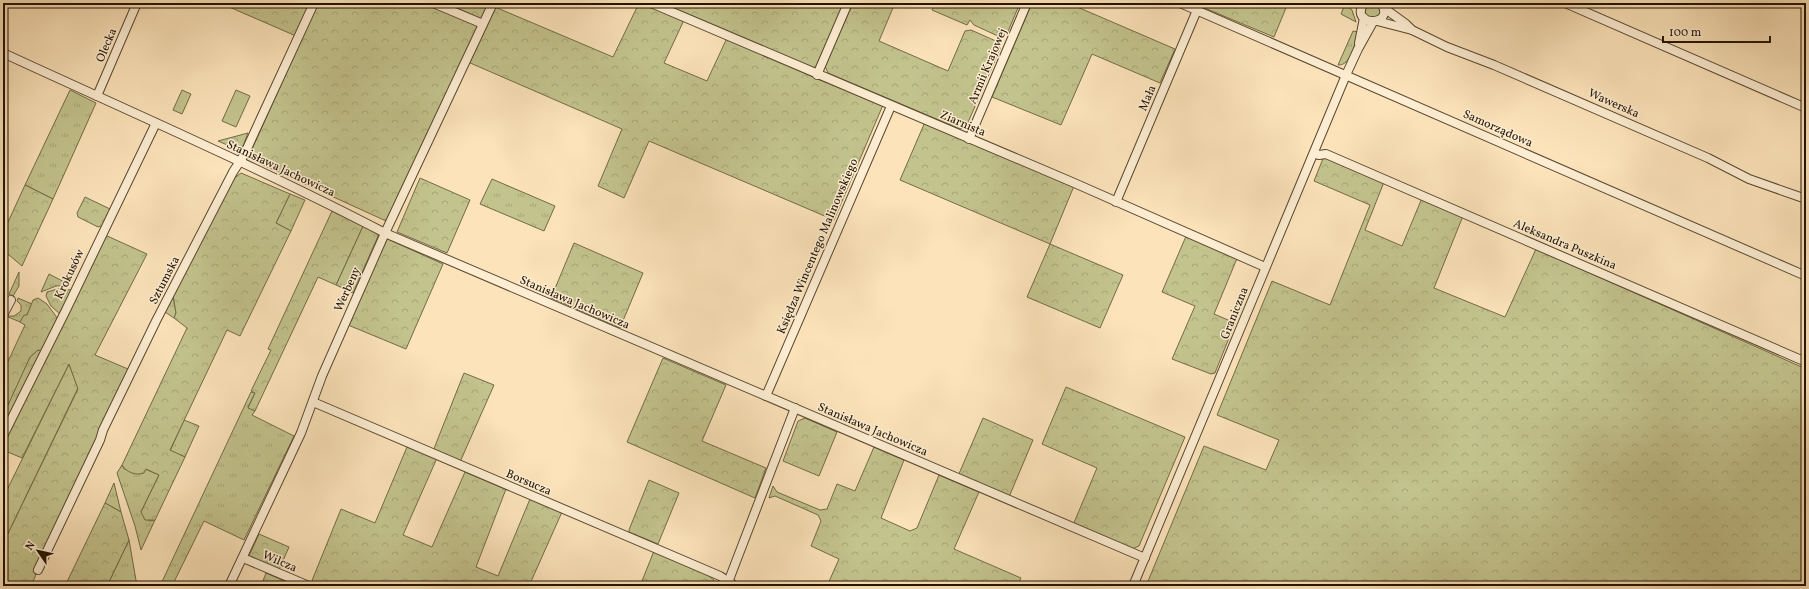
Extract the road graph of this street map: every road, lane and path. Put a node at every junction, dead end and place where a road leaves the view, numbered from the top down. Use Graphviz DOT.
graph roads {
  1 [pos="137,3"];
  2 [pos="314,3"];
  3 [pos="433,3"];
  4 [pos="492,3"];
  5 [pos="650,3"];
  6 [pos="848,3"];
  7 [pos="1027,3"];
  8 [pos="1180,3"];
  9 [pos="1354,3"];
  10 [pos="1565,3"];
  11 [pos="1382,5"];
  12 [pos="1363,6"];
  13 [pos="669,7"];
  14 [pos="1199,7"];
  15 [pos="1364,18"];
  16 [pos="1375,21"];
  17 [pos="483,24"];
  18 [pos="1412,30"];
  19 [pos="1358,49"];
  20 [pos="3,53"];
  21 [pos="817,75"];
  22 [pos="1346,75"];
  23 [pos="97,96"];
  24 [pos="891,106"];
  25 [pos="1806,108"];
  26 [pos="156,123"];
  27 [pos="969,139"];
  28 [pos="1314,153"];
  29 [pos="240,162"];
  30 [pos="1806,200"];
  31 [pos="1116,202"];
  32 [pos="385,233"];
  33 [pos="1265,267"];
  34 [pos="1806,276"];
  35 [pos="11,300"];
  36 [pos="3,315"];
  37 [pos="1806,362"];
  38 [pos="766,396"];
  39 [pos="313,402"];
  40 [pos="795,408"];
  41 [pos="3,436"];
  42 [pos="243,558"];
  43 [pos="1144,558"];
  44 [pos="38,570"];
  45 [pos="730,585"];
  46 [pos="229,586"];
  47 [pos="309,586"];
  48 [pos="1132,586"];
  1 -- 23 [label="street, Olecka"];
  2 -- 29 [label="street, Sztumska"];
  3 -- 17 [label="street"];
  4 -- 17 [label="street, Werbeny"];
  5 -- 13 [label="street, Ziarnista"];
  6 -- 21 [label="street"];
  7 -- 27 [label="street, Armii Krajowej"];
  8 -- 14 [label="street, Samorządowa"];
  9 -- 12 [label="street"];
  10 -- 25 [label="street"];
  11 -- 16 [label="street, Graniczna"];
  11 -- 18 [label="street, Wawerska"];
  12 -- 15 [label="street"];
  13 -- 21 [label="street, Ziarnista"];
  14 -- 22 [label="street, Samorządowa"];
  14 -- 31 [label="street, Mała"];
  15 -- 16 [label="street, Wawerska"];
  15 -- 19 [label="street, Graniczna"];
  16 -- 18 [label="street, Wawerska"];
  16 -- 19 [label="street, Graniczna"];
  17 -- 32 [label="street, Werbeny"];
  18 -- 30 [label="street, Wawerska"];
  19 -- 22 [label="street, Graniczna"];
  20 -- 23 [label="street, Stanisława Jachowicza"];
  21 -- 24 [label="street, Ziarnista"];
  22 -- 28 [label="street, Graniczna"];
  22 -- 34 [label="street, Samorządowa"];
  23 -- 26 [label="street, Stanisława Jachowicza"];
  24 -- 27 [label="street, Ziarnista"];
  24 -- 38 [label="street, Księdza Wincentego Malinowskiego"];
  26 -- 29 [label="street, Stanisława Jachowicza"];
  26 -- 41 [label="street, Krokusów"];
  27 -- 31 [label="street, Ziarnista"];
  28 -- 33 [label="street, Graniczna"];
  28 -- 37 [label="street, Aleksandra Puszkina"];
  29 -- 32 [label="street, Stanisława Jachowicza"];
  29 -- 44 [label="street, Sztumska"];
  31 -- 33 [label="street, Ziarnista"];
  32 -- 38 [label="street, Stanisława Jachowicza"];
  32 -- 39 [label="street, Werbeny"];
  33 -- 43 [label="street, Graniczna"];
  35 -- 36 [label="street"];
  38 -- 40 [label="street, Stanisława Jachowicza"];
  39 -- 42 [label="street, Werbeny"];
  39 -- 45 [label="street, Borsucza"];
  40 -- 43 [label="street, Stanisława Jachowicza"];
  40 -- 45 [label="street"];
  42 -- 46 [label="street, Werbeny"];
  42 -- 47 [label="street, Wilcza"];
  43 -- 48 [label="street, Graniczna"];
}
